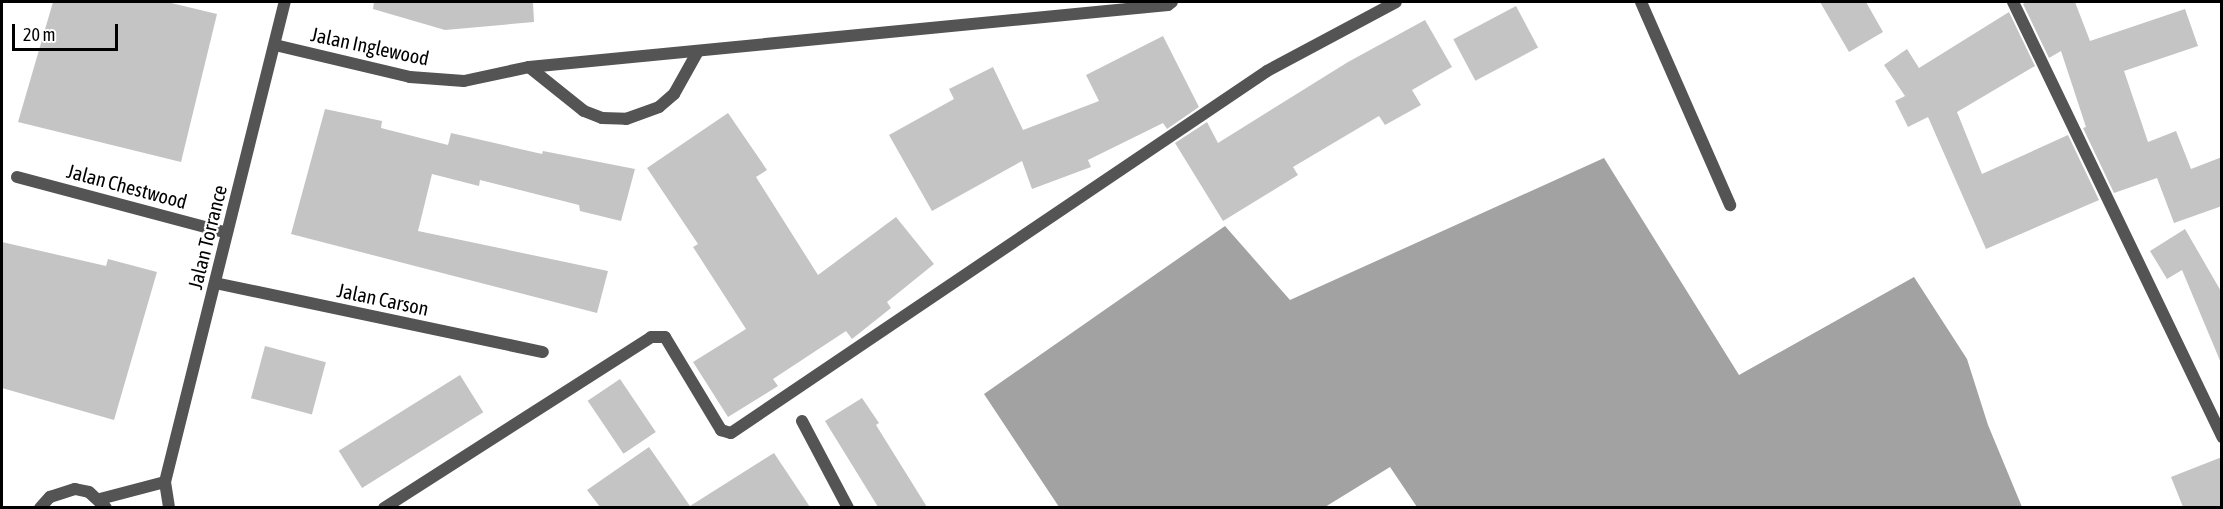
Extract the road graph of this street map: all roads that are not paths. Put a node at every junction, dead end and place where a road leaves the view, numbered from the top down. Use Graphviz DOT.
graph roads {
  1 [pos="285,2"];
  2 [pos="1173,2"];
  3 [pos="1396,2"];
  4 [pos="1641,2"];
  5 [pos="2013,2"];
  6 [pos="275,45"];
  7 [pos="698,51"];
  8 [pos="529,67"];
  9 [pos="16,177"];
  10 [pos="1730,205"];
  11 [pos="227,233"];
  12 [pos="215,283"];
  13 [pos="543,352"];
  14 [pos="802,421"];
  15 [pos="2222,437"];
  16 [pos="165,482"];
  17 [pos="103,503"];
  18 [pos="40,507"];
  19 [pos="169,507"];
  20 [pos="384,507"];
  21 [pos="848,507"];
  1 -- 6 [label="street, Jalan Torrance"];
  2 -- 7 [label="street, Jalan Inglewood"];
  3 -- 20 [label="street"];
  4 -- 10 [label="street"];
  5 -- 15 [label="street"];
  6 -- 8 [label="street, Jalan Inglewood"];
  6 -- 11 [label="street, Jalan Torrance"];
  7 -- 8 [label="street, Jalan Inglewood"];
  7 -- 8 [label="street"];
  9 -- 11 [label="street, Jalan Chestwood"];
  11 -- 12 [label="street, Jalan Torrance"];
  12 -- 13 [label="street, Jalan Carson"];
  12 -- 16 [label="street, Jalan Torrance"];
  14 -- 21 [label="street"];
  16 -- 17 [label="street"];
  16 -- 19 [label="street"];
  17 -- 18 [label="street"];
}
